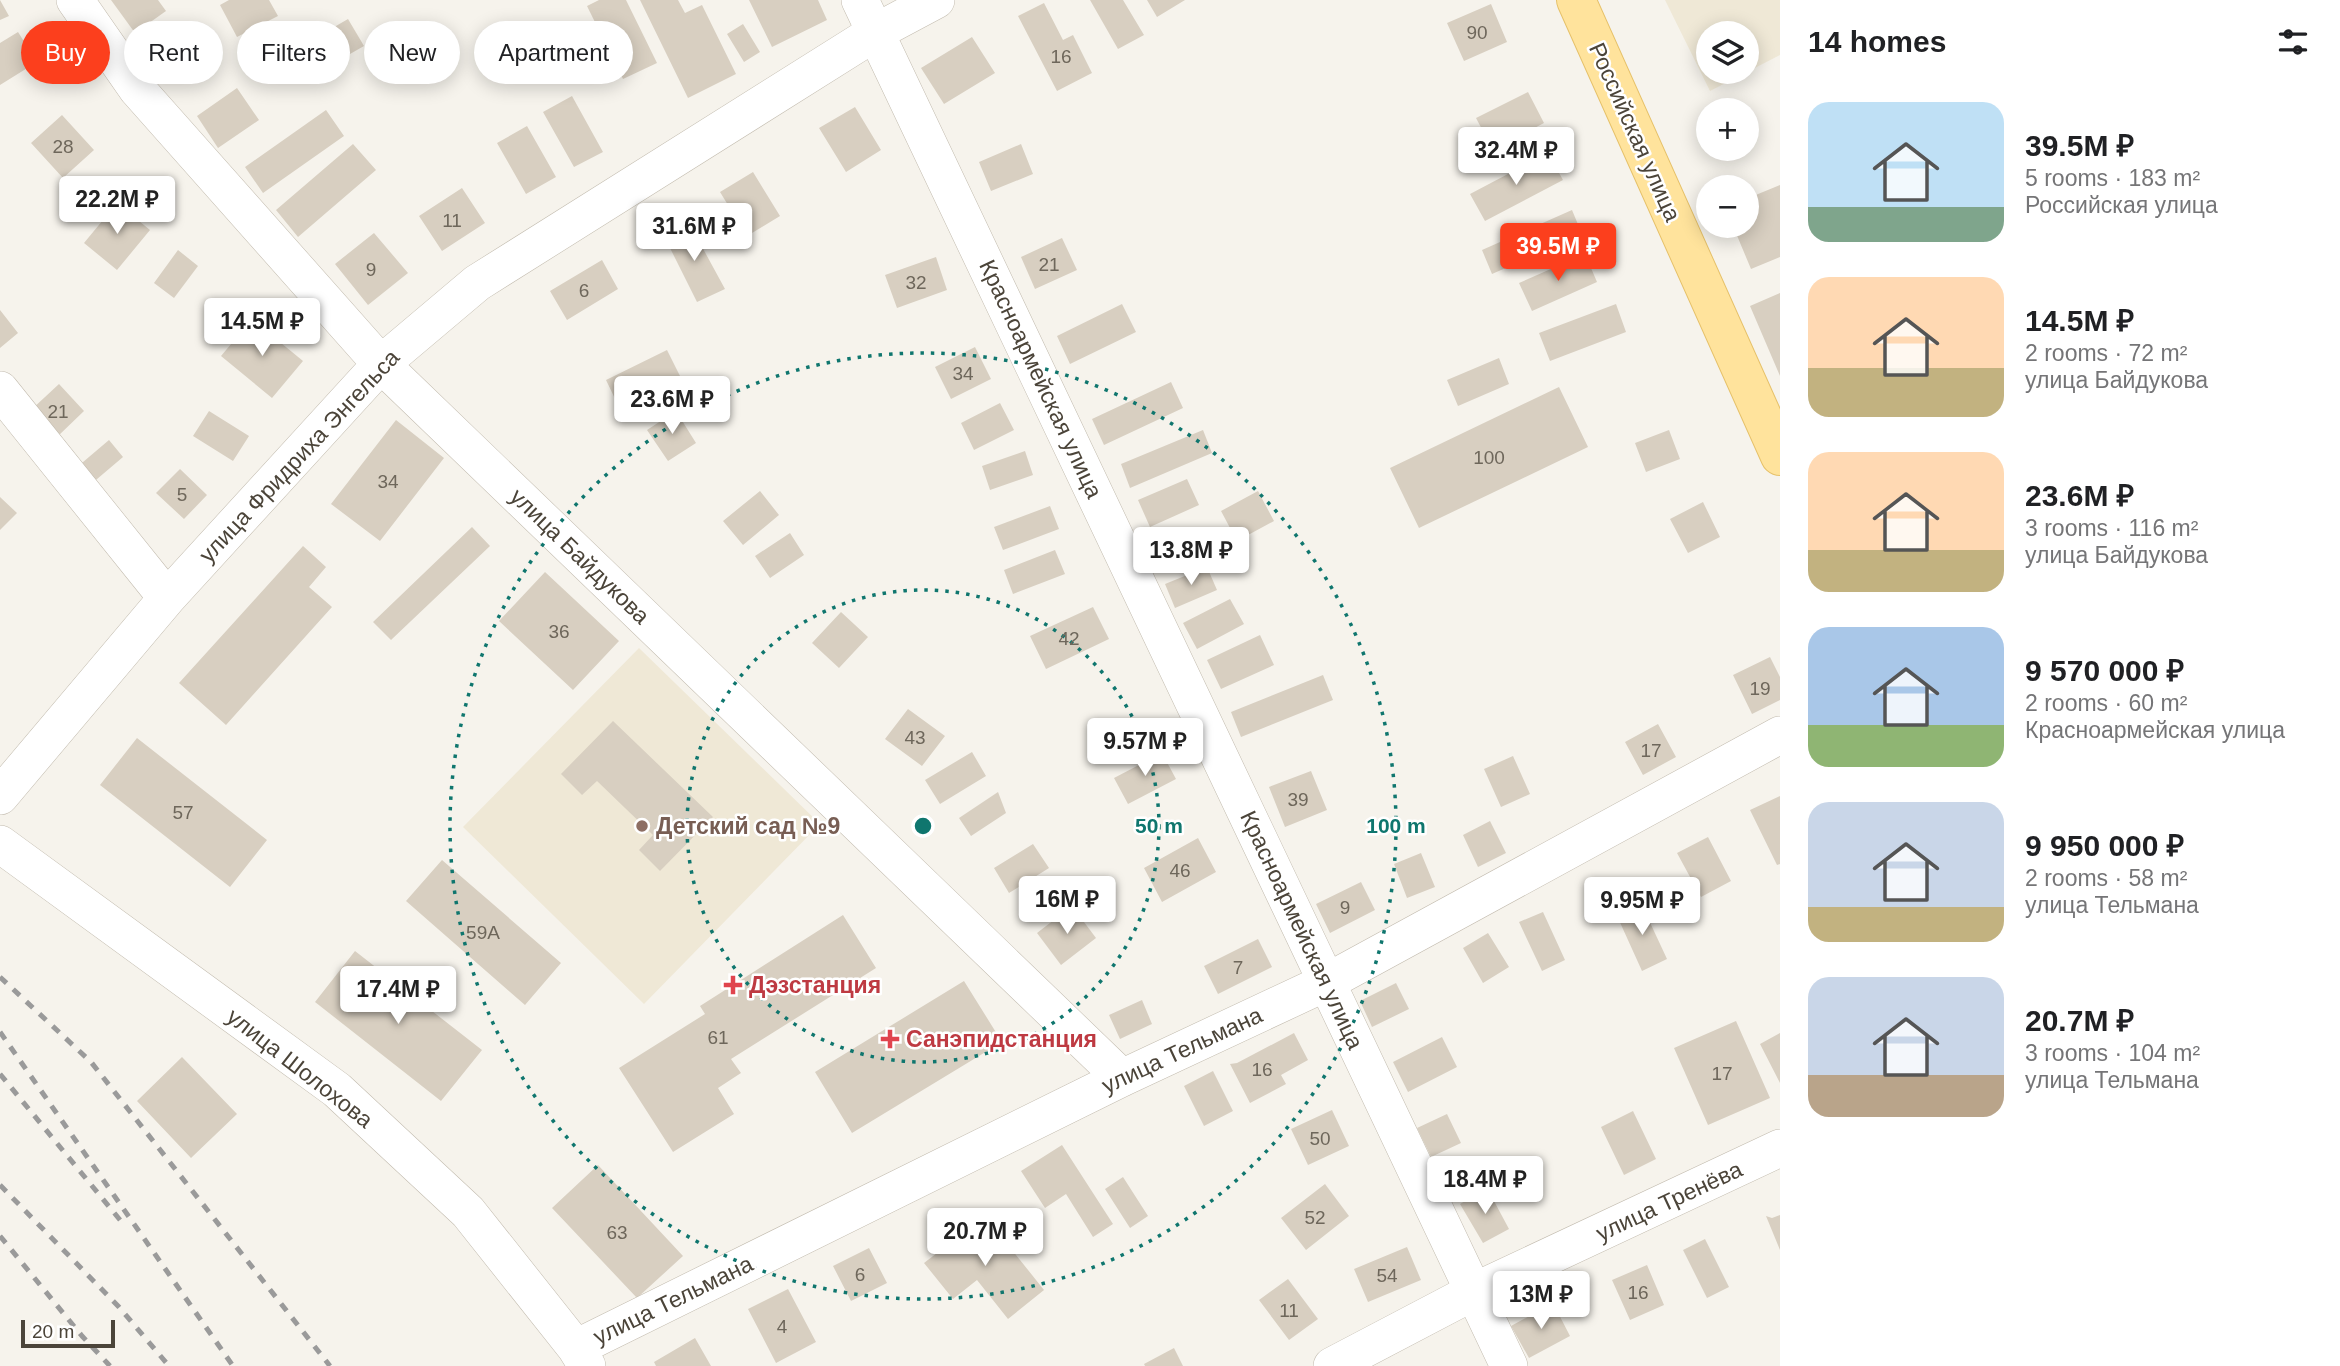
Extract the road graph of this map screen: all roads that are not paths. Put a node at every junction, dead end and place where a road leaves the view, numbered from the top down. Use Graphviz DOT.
graph roads {
  1 [pos="75,0"];
  2 [pos="860,0"];
  3 [pos="936,0"];
  4 [pos="1576,0"];
  5 [pos="876,32"];
  6 [pos="381,364"];
  7 [pos="0,390"];
  8 [pos="1780,456"];
  9 [pos="167,598"];
  10 [pos="1780,736"];
  11 [pos="0,796"];
  12 [pos="0,844"];
  13 [pos="1327,982"];
  14 [pos="1122,1078"];
  15 [pos="1780,1149"];
  16 [pos="1473,1292"];
  17 [pos="582,1357"];
  18 [pos="1332,1366"];
  19 [pos="1509,1366"];
  1 -- 6 [label="street, улица Байдукова"];
  2 -- 5 [label="street, Красноармейская улица"];
  3 -- 5 [label="street, улица Фридриха Энгельса"];
  4 -- 8 [label="main road, Российская улица"];
  5 -- 6 [label="street, улица Фридриха Энгельса"];
  5 -- 13 [label="street, Красноармейская улица"];
  6 -- 9 [label="street, улица Фридриха Энгельса"];
  6 -- 14 [label="street, улица Байдукова"];
  7 -- 9 [label="street"];
  9 -- 11 [label="street, улица Фридриха Энгельса"];
  10 -- 13 [label="street, улица Тельмана"];
  12 -- 17 [label="street, улица Шолохова"];
  13 -- 14 [label="street, улица Тельмана"];
  13 -- 16 [label="street, Красноармейская улица"];
  14 -- 17 [label="street, улица Тельмана"];
  15 -- 16 [label="street, улица Тренёва"];
  16 -- 18 [label="street, улица Тренёва"];
  16 -- 19 [label="street, Красноармейская улица"];
}
